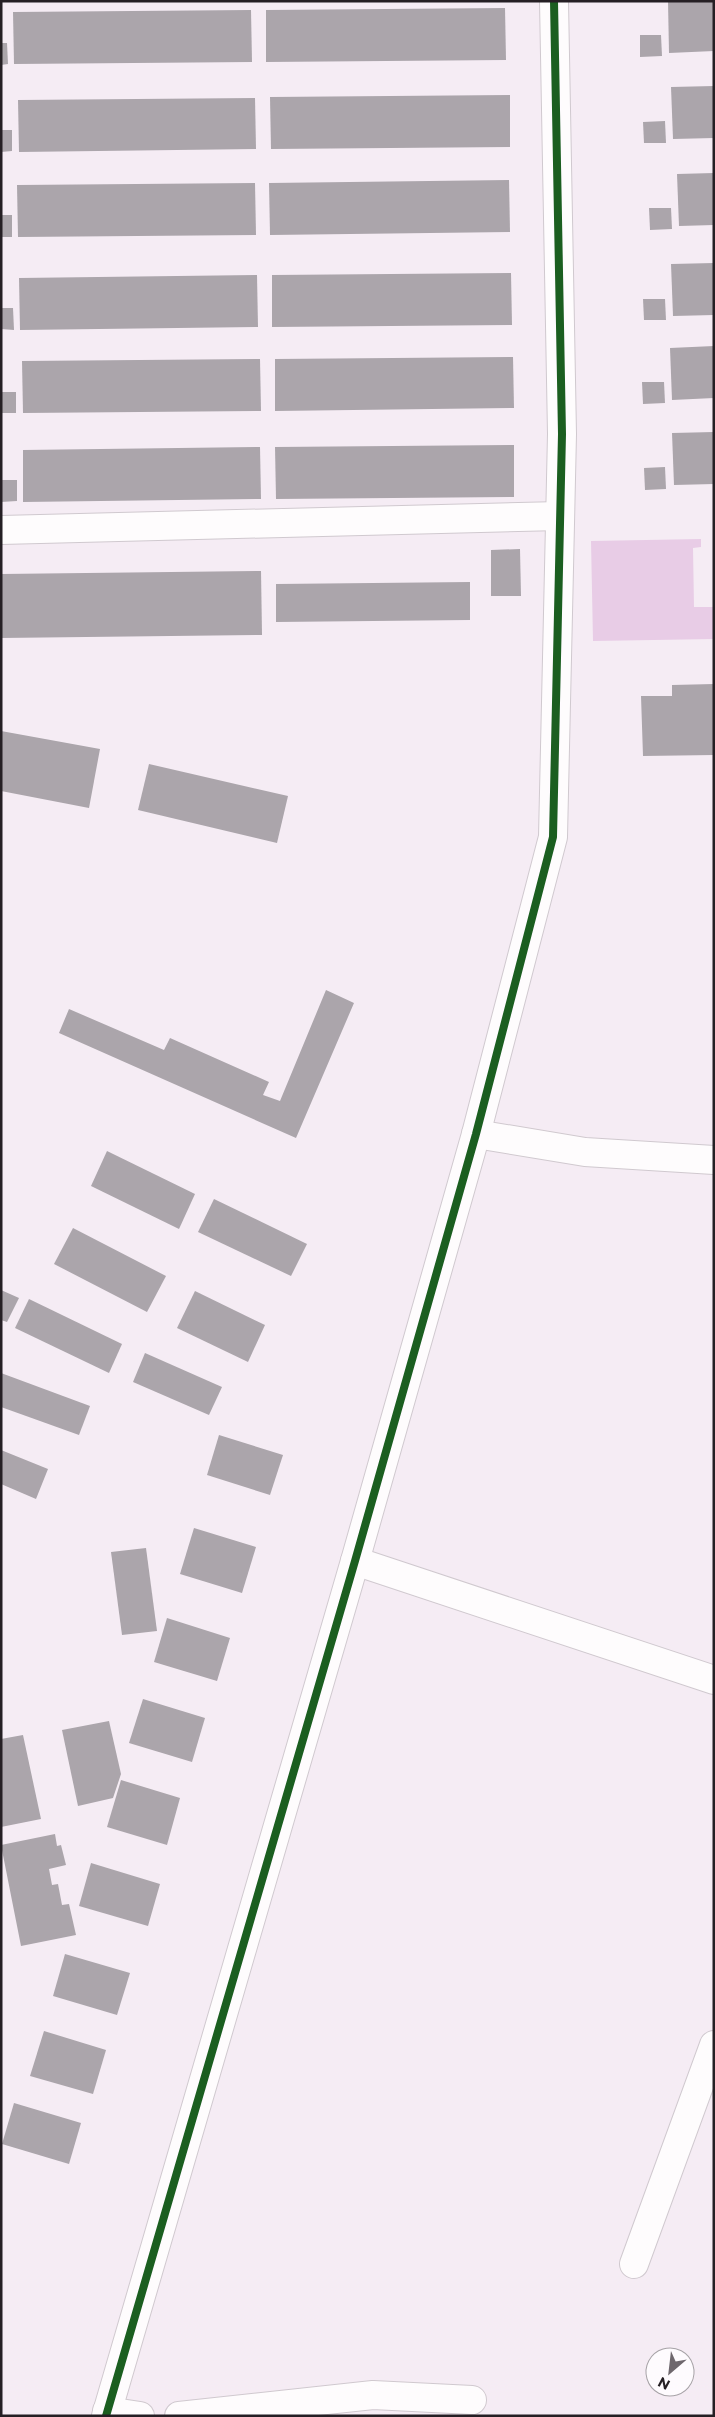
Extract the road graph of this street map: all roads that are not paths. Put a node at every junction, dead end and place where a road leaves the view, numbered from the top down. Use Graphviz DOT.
graph roads {
  1 [pos="554,1"];
  2 [pos="560,516"];
  3 [pos="1,530"];
  4 [pos="476,1134"];
  5 [pos="714,1160"];
  6 [pos="356,1561"];
  7 [pos="714,1680"];
  8 [pos="714,2045"];
  9 [pos="634,2264"];
  10 [pos="472,2400"];
  11 [pos="106,2413"];
  12 [pos="140,2416"];
  13 [pos="179,2416"];
  1 -- 2 [label="street"];
  2 -- 3 [label="street"];
  2 -- 4 [label="street"];
  4 -- 5 [label="street"];
  4 -- 6 [label="street"];
  6 -- 7 [label="street"];
  6 -- 11 [label="street"];
  8 -- 9 [label="street"];
  10 -- 13 [label="street"];
  11 -- 12 [label="street"];
}
